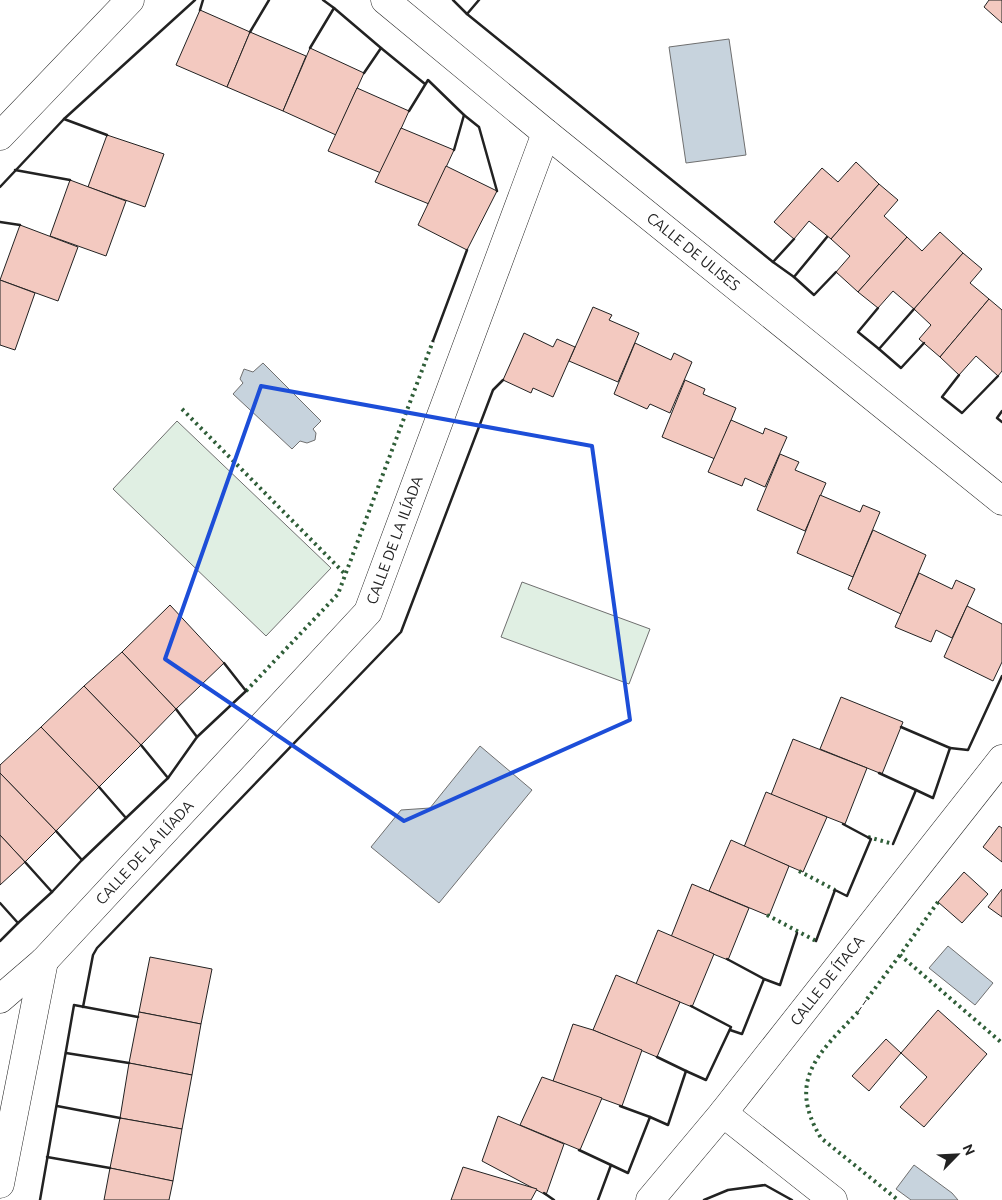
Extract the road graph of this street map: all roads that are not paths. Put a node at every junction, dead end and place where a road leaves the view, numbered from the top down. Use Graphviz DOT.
graph roads {
  1 [pos="130,0"];
  2 [pos="385,0"];
  3 [pos="546,133"];
  4 [pos="0,136"];
  5 [pos="1002,501"];
  6 [pos="1002,759"];
  7 [pos="44,961"];
  8 [pos="0,999"];
  9 [pos="723,1113"];
  10 [pos="0,1184"];
  11 [pos="650,1200"];
  12 [pos="833,1200"];
  1 -- 4 [label="street"];
  2 -- 3 [label="street, CALLE DE ULISES"];
  3 -- 5 [label="street, CALLE DE ULISES"];
  3 -- 7 [label="street, CALLE DE LA ILÍADA"];
  6 -- 9 [label="street, CALLE DE ÍTACA"];
  7 -- 8 [label="street, CALLE DE LA ILÍADA"];
  7 -- 10 [label="street"];
  9 -- 11 [label="street, CALLE DE ÍTACA"];
  9 -- 12 [label="street"];
}
